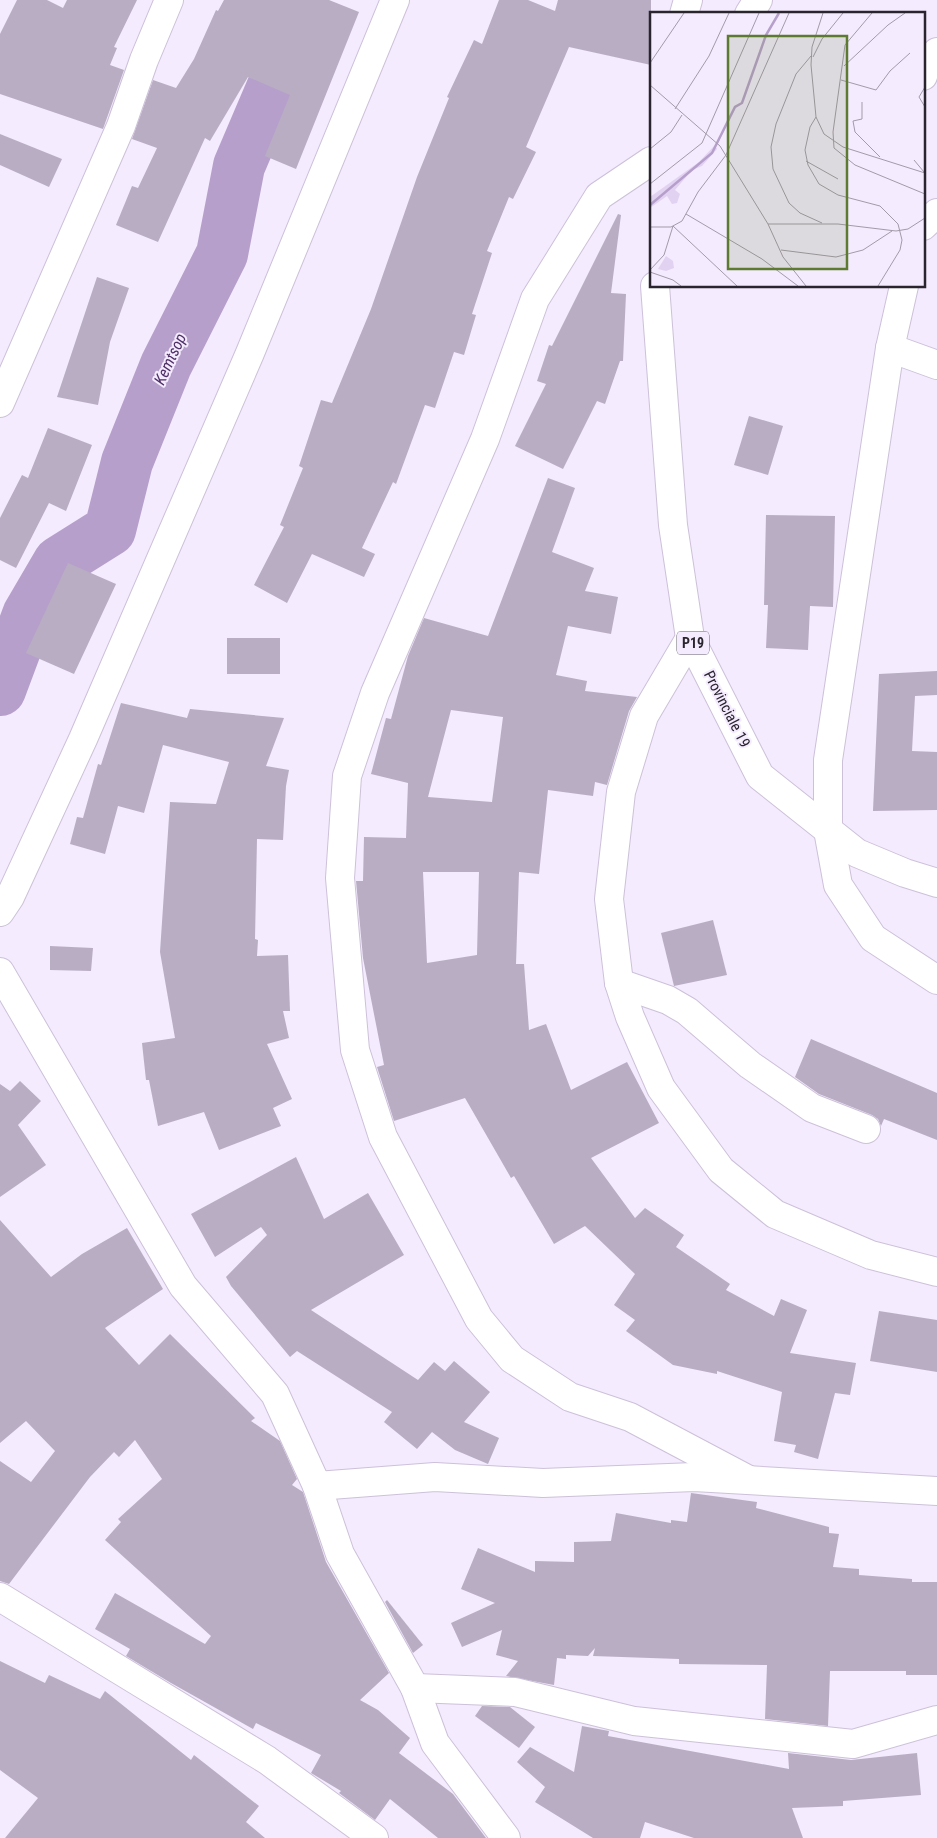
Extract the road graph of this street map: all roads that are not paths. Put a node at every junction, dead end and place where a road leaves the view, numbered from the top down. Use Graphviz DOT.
graph roads {
  1 [pos="169,0"];
  2 [pos="395,0"];
  3 [pos="758,0"];
  4 [pos="750,12"];
  5 [pos="937,52"];
  6 [pos="924,72"];
  7 [pos="650,162"];
  8 [pos="937,213"];
  9 [pos="924,225"];
  10 [pos="655,288"];
  11 [pos="904,288"];
  12 [pos="890,348"];
  13 [pos="937,365"];
  14 [pos="0,403"];
  15 [pos="690,638"];
  16 [pos="828,830"];
  17 [pos="937,883"];
  18 [pos="0,912"];
  19 [pos="0,972"];
  20 [pos="937,980"];
  21 [pos="619,983"];
  22 [pos="866,1129"];
  23 [pos="937,1272"];
  24 [pos="749,1480"];
  25 [pos="317,1486"];
  26 [pos="937,1491"];
  27 [pos="0,1597"];
  28 [pos="415,1688"];
  29 [pos="937,1720"];
  30 [pos="374,1838"];
  31 [pos="506,1838"];
  1 -- 14 [label="street"];
  2 -- 18 [label="street"];
  3 -- 4 [label="street"];
  5 -- 6 [label="street"];
  7 -- 24 [label="street"];
  8 -- 9 [label="street"];
  10 -- 15 [label="street, Provinciale 19 / P19"];
  11 -- 12 [label="street"];
  12 -- 13 [label="street"];
  12 -- 16 [label="street"];
  15 -- 16 [label="street, Provinciale 19 / P19"];
  15 -- 21 [label="street"];
  16 -- 17 [label="street, Provinciale 19 / P19"];
  16 -- 20 [label="street"];
  19 -- 25 [label="street"];
  21 -- 22 [label="street"];
  21 -- 23 [label="street"];
  24 -- 25 [label="street"];
  24 -- 26 [label="street"];
  25 -- 28 [label="street"];
  27 -- 30 [label="street"];
  28 -- 29 [label="street"];
  28 -- 31 [label="street"];
}
